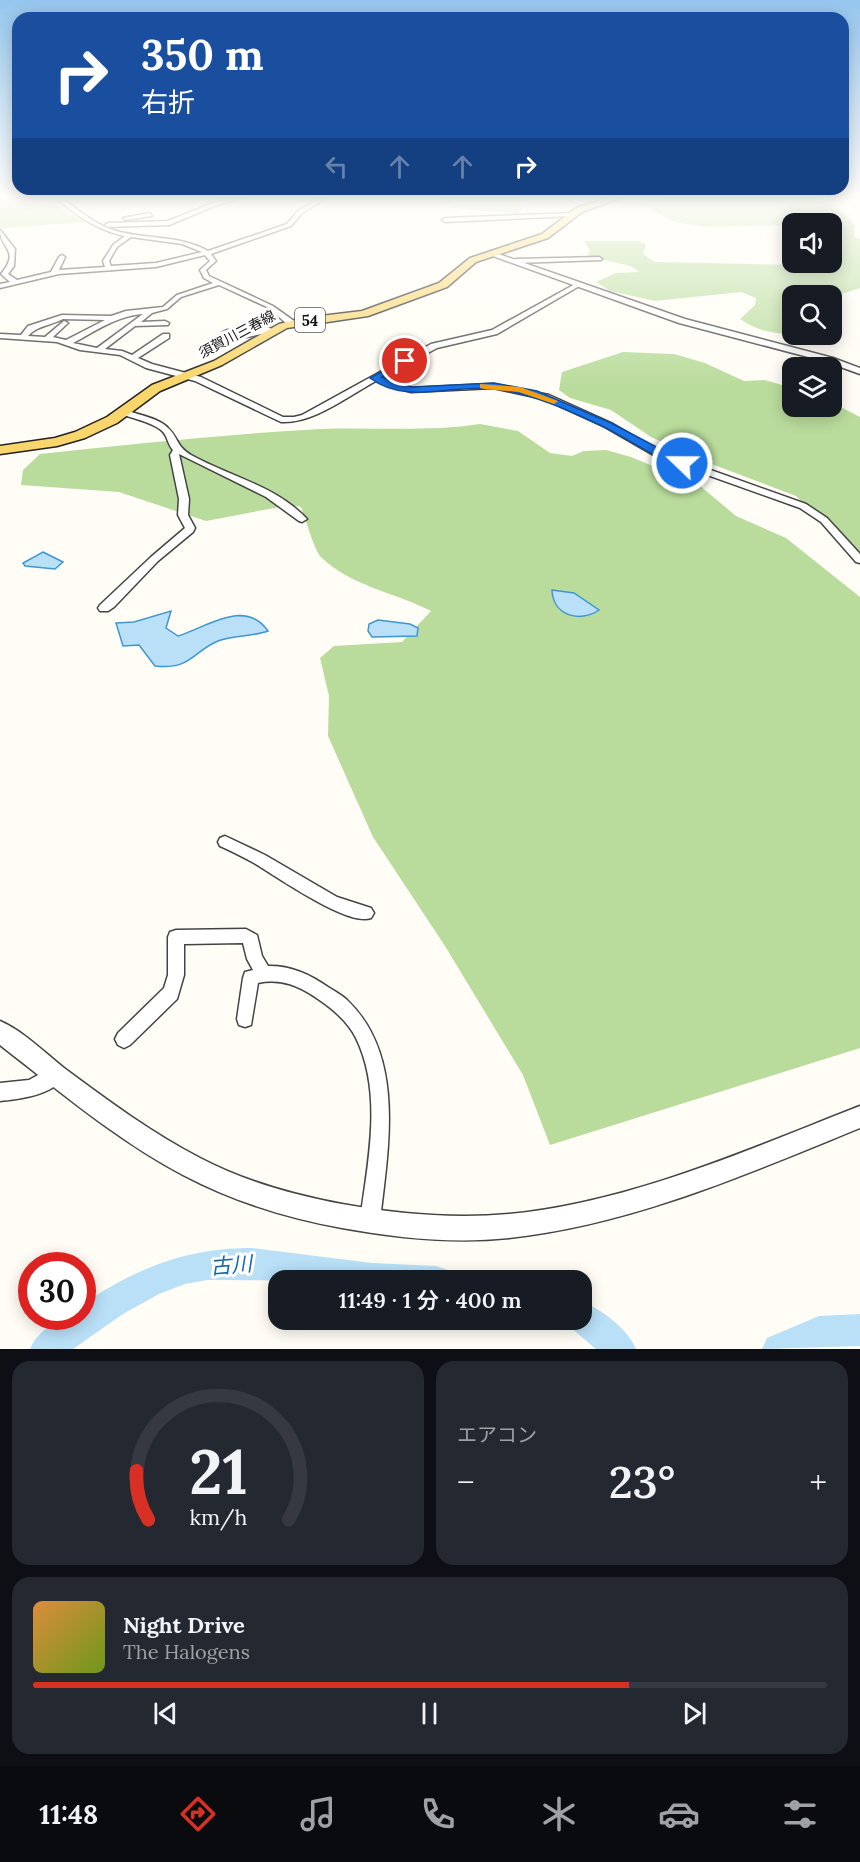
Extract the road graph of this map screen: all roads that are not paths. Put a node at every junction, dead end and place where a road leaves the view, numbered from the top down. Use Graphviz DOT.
graph roads {
  1 [pos="11,260"];
  2 [pos="61,260"];
  3 [pos="106,260"];
  4 [pos="177,260"];
  5 [pos="212,260"];
  6 [pos="473,260"];
  7 [pos="513,260"];
  8 [pos="559,260"];
  9 [pos="516,261"];
  10 [pos="109,268"];
  11 [pos="54,273"];
  12 [pos="15,282"];
  13 [pos="219,283"];
  14 [pos="579,284"];
  15 [pos="0,286"];
  16 [pos="149,312"];
  17 [pos="112,318"];
  18 [pos="64,323"];
  19 [pos="165,323"];
  20 [pos="291,323"];
  21 [pos="105,324"];
  22 [pos="134,324"];
  23 [pos="227,332"];
  24 [pos="273,332"];
  25 [pos="0,336"];
  26 [pos="166,336"];
  27 [pos="22,338"];
  28 [pos="46,339"];
  29 [pos="67,343"];
  30 [pos="99,350"];
  31 [pos="132,358"];
  32 [pos="860,371"];
  33 [pos="187,376"];
  34 [pos="375,378"];
  35 [pos="123,412"];
  36 [pos="178,449"];
  37 [pos="0,450"];
  38 [pos="302,519"];
  39 [pos="860,560"];
  40 [pos="104,608"];
  41 [pos="225,842"];
  42 [pos="366,913"];
  43 [pos="264,974"];
  44 [pos="244,1019"];
  45 [pos="0,1032"];
  46 [pos="124,1039"];
  47 [pos="56,1074"];
  48 [pos="0,1092"];
  49 [pos="860,1117"];
  50 [pos="370,1220"];
  1 -- 12 [label="street"];
  2 -- 11 [label="street"];
  3 -- 10 [label="street"];
  4 -- 10 [label="street"];
  5 -- 13 [label="street"];
  6 -- 20 [label="main road, 須賀川三春線 / 54"];
  7 -- 9 [label="street"];
  8 -- 9 [label="street"];
  9 -- 14 [label="street"];
  10 -- 11 [label="street"];
  11 -- 12 [label="street"];
  12 -- 15 [label="street"];
  13 -- 16 [label="street"];
  13 -- 20 [label="street"];
  14 -- 32 [label="street"];
  14 -- 34 [label="street"];
  16 -- 17 [label="street"];
  16 -- 22 [label="street"];
  17 -- 21 [label="street"];
  17 -- 27 [label="street"];
  18 -- 28 [label="street"];
  19 -- 22 [label="street"];
  20 -- 24 [label="main road, 須賀川三春線 / 54"];
  21 -- 22 [label="street"];
  21 -- 29 [label="street"];
  22 -- 30 [label="street"];
  23 -- 24 [label="street"];
  24 -- 33 [label="main road, 須賀川三春線 / 54"];
  25 -- 27 [label="street"];
  26 -- 31 [label="street"];
  27 -- 28 [label="street"];
  28 -- 29 [label="street"];
  29 -- 30 [label="street"];
  30 -- 31 [label="street"];
  31 -- 33 [label="street"];
  33 -- 34 [label="street"];
  33 -- 35 [label="main road, 須賀川三春線 / 54"];
  34 -- 39 [label="street"];
  35 -- 36 [label="street"];
  35 -- 37 [label="main road, 須賀川三春線 / 54"];
  36 -- 38 [label="street"];
  36 -- 40 [label="street"];
  41 -- 42 [label="street"];
  43 -- 44 [label="street"];
  43 -- 46 [label="street"];
  43 -- 50 [label="street"];
  45 -- 47 [label="street"];
  47 -- 48 [label="street"];
  47 -- 50 [label="street"];
  49 -- 50 [label="street"];
}
